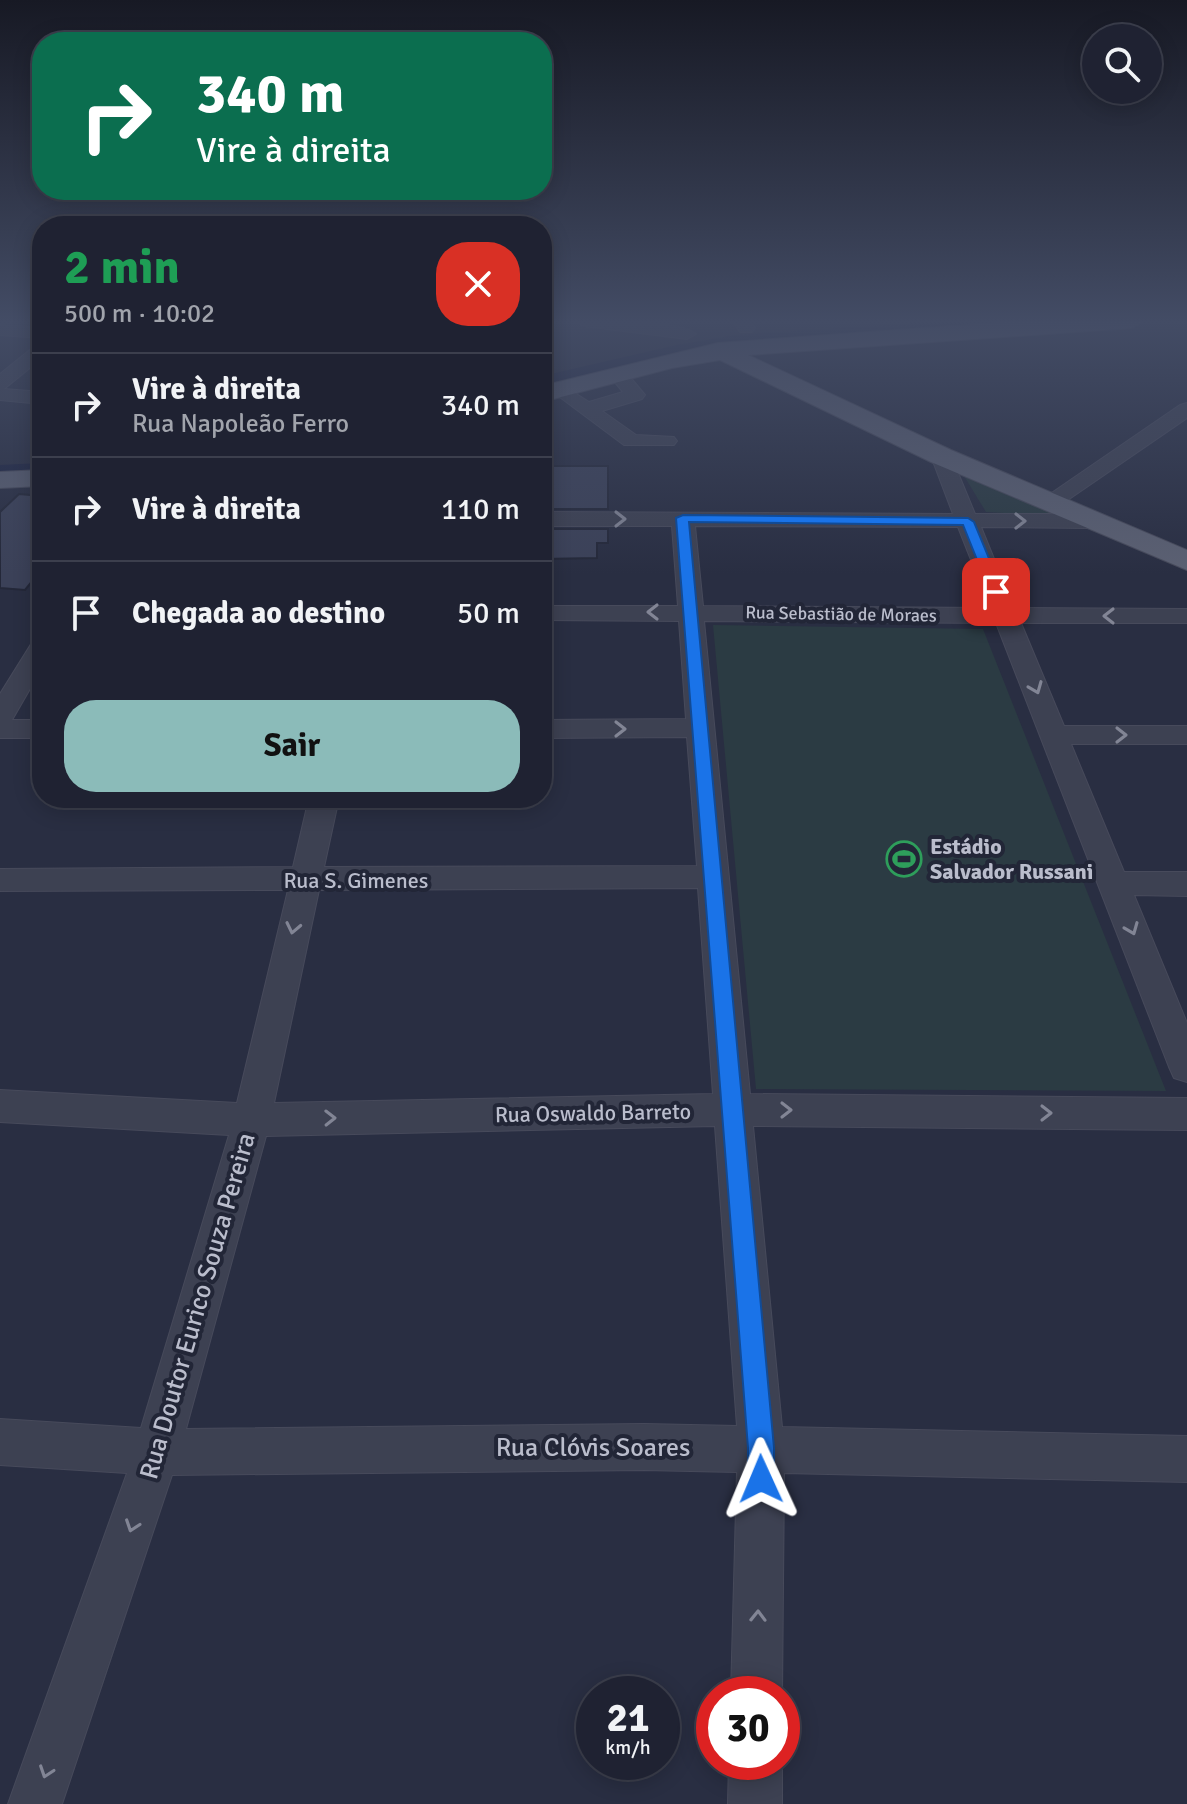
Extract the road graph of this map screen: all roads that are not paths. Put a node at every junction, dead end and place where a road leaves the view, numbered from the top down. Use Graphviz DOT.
graph roads {
  1 [pos="578,405"];
  2 [pos="599,405"];
  3 [pos="843,405"];
  4 [pos="586,409"];
  5 [pos="1187,409"];
  6 [pos="667,441"];
  7 [pos="941,456"];
  8 [pos="0,457"];
  9 [pos="32,457"];
  10 [pos="32,478"];
  11 [pos="0,480"];
  12 [pos="1048,503"];
  13 [pos="683,518"];
  14 [pos="552,519"];
  15 [pos="1089,521"];
  16 [pos="968,522"];
  17 [pos="1187,561"];
  18 [pos="690,612"];
  19 [pos="552,613"];
  20 [pos="1006,615"];
  21 [pos="1187,616"];
  22 [pos="32,663"];
  23 [pos="0,717"];
  24 [pos="700,728"];
  25 [pos="0,729"];
  26 [pos="32,729"];
  27 [pos="552,729"];
  28 [pos="1055,735"];
  29 [pos="1187,735"];
  30 [pos="322,808"];
  31 [pos="713,877"];
  32 [pos="0,880"];
  33 [pos="304,881"];
  34 [pos="1114,883"];
  35 [pos="1187,884"];
  36 [pos="1187,1067"];
  37 [pos="0,1106"];
  38 [pos="733,1110"];
  39 [pos="1187,1114"];
  40 [pos="252,1120"];
  41 [pos="0,1442"];
  42 [pos="761,1448"];
  43 [pos="157,1452"];
  44 [pos="1187,1459"];
  45 [pos="757,1676"];
  46 [pos="756,1780"];
  47 [pos="35,1804"];
  48 [pos="755,1804"];
  1 -- 4 [label="street"];
  2 -- 4 [label="street"];
  3 -- 7 [label="main road"];
  4 -- 6 [label="street"];
  5 -- 12 [label="street"];
  7 -- 12 [label="main road"];
  7 -- 16 [label="street"];
  8 -- 9 [label="main road"];
  10 -- 11 [label="main road"];
  12 -- 15 [label="main road"];
  14 -- 13 [label="street, one-way"];
  13 -- 16 [label="street"];
  13 -- 18 [label="street"];
  16 -- 15 [label="street, one-way"];
  15 -- 17 [label="main road"];
  16 -- 20 [label="street"];
  18 -- 19 [label="street, Rua Sebastião de Moraes, one-way"];
  18 -- 20 [label="street, Rua Sebastião de Moraes"];
  18 -- 24 [label="street"];
  21 -- 20 [label="street, Rua Sebastião de Moraes, one-way"];
  20 -- 28 [label="street, one-way"];
  22 -- 23 [label="street"];
  27 -- 24 [label="street, one-way"];
  24 -- 31 [label="street"];
  25 -- 26 [label="street"];
  28 -- 29 [label="street, one-way"];
  28 -- 34 [label="street"];
  30 -- 33 [label="street, Rua Doutor Eurico Souza Pereira"];
  31 -- 33 [label="street, Rua S. Gimenes"];
  31 -- 38 [label="street"];
  32 -- 33 [label="street, Rua S. Gimenes"];
  33 -- 40 [label="street, Rua Doutor Eurico Souza Pereira, one-way"];
  34 -- 35 [label="street"];
  34 -- 36 [label="street, one-way"];
  37 -- 40 [label="street, Rua Oswaldo Barreto"];
  38 -- 39 [label="street, Rua Oswaldo Barreto, one-way"];
  40 -- 38 [label="street, Rua Oswaldo Barreto, one-way"];
  38 -- 42 [label="street"];
  40 -- 43 [label="street, Rua Doutor Eurico Souza Pereira"];
  41 -- 43 [label="street, Rua Clóvis Soares"];
  42 -- 43 [label="street, Rua Clóvis Soares"];
  42 -- 44 [label="street, Rua Clóvis Soares"];
  45 -- 42 [label="street, one-way"];
  43 -- 47 [label="street, Rua Doutor Eurico Souza Pereira, one-way"];
  46 -- 48 [label="street"];
}
